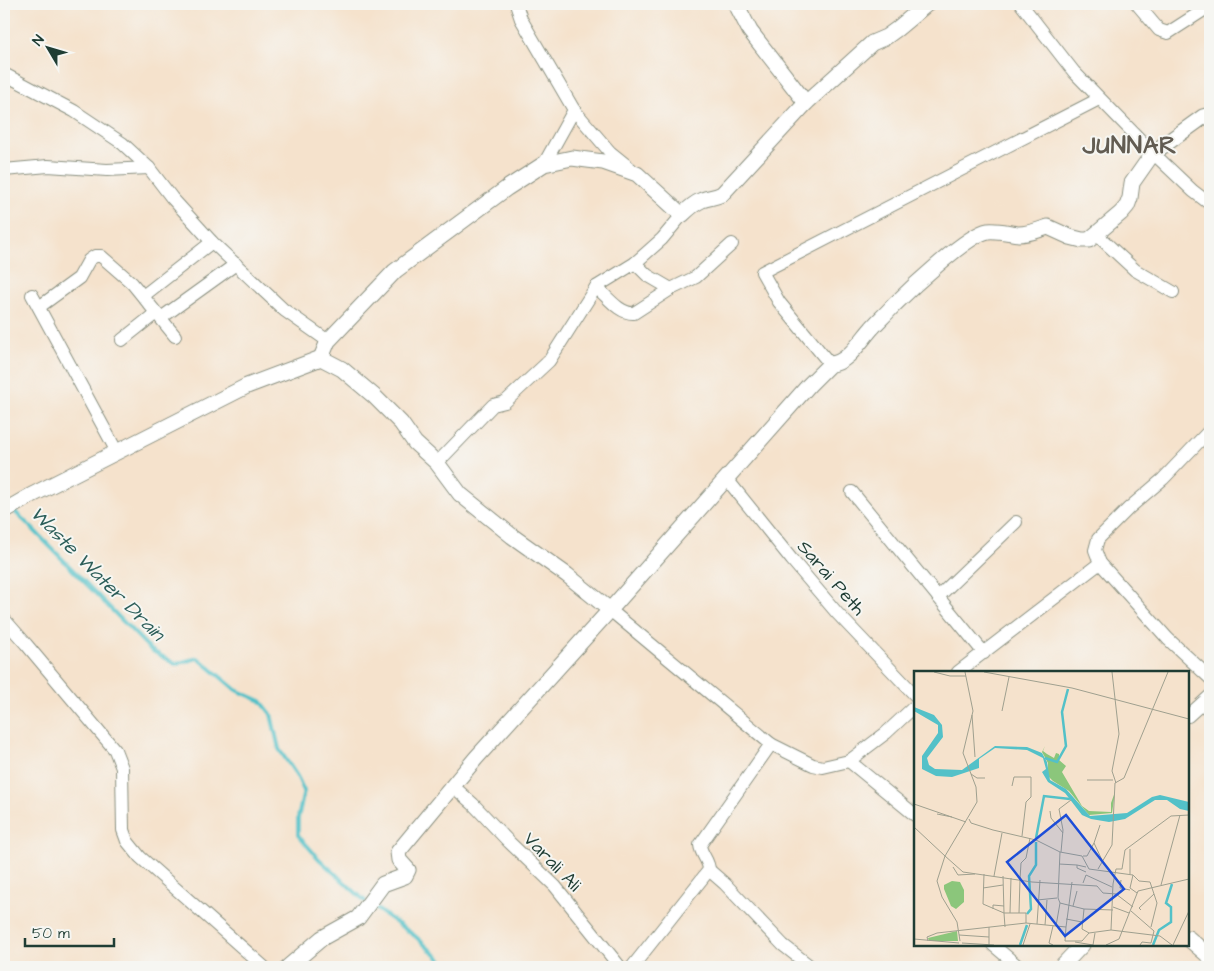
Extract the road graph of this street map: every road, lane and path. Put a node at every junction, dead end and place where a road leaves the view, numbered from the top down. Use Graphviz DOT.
graph roads {
  1 [pos="516,4"];
  2 [pos="736,4"];
  3 [pos="927,4"];
  4 [pos="1021,4"];
  5 [pos="1137,4"];
  6 [pos="1210,6"];
  7 [pos="4,74"];
  8 [pos="1099,98"];
  9 [pos="806,103"];
  10 [pos="574,110"];
  11 [pos="1210,115"];
  12 [pos="1153,153"];
  13 [pos="544,164"];
  14 [pos="149,168"];
  15 [pos="4,170"];
  16 [pos="637,174"];
  17 [pos="1210,204"];
  18 [pos="682,215"];
  19 [pos="1096,234"];
  20 [pos="212,242"];
  21 [pos="732,244"];
  22 [pos="635,263"];
  23 [pos="236,264"];
  24 [pos="596,287"];
  25 [pos="671,290"];
  26 [pos="1172,292"];
  27 [pos="143,296"];
  28 [pos="159,316"];
  29 [pos="175,336"];
  30 [pos="122,340"];
  31 [pos="328,341"];
  32 [pos="321,358"];
  33 [pos="830,364"];
  34 [pos="1210,430"];
  35 [pos="117,452"];
  36 [pos="437,463"];
  37 [pos="726,478"];
  38 [pos="852,492"];
  39 [pos="4,511"];
  40 [pos="1016,522"];
  41 [pos="1100,563"];
  42 [pos="938,597"];
  43 [pos="610,610"];
  44 [pos="4,619"];
  45 [pos="984,653"];
  46 [pos="959,671"];
  47 [pos="1210,678"];
  48 [pos="914,695"];
  49 [pos="1210,696"];
  50 [pos="914,707"];
  51 [pos="1189,715"];
  52 [pos="772,744"];
  53 [pos="849,761"];
  54 [pos="454,787"];
  55 [pos="914,814"];
  56 [pos="708,870"];
  57 [pos="1189,939"];
  58 [pos="994,946"];
  59 [pos="1081,946"];
  60 [pos="1210,957"];
  61 [pos="264,967"];
  62 [pos="288,967"];
  63 [pos="620,967"];
  64 [pos="632,967"];
  65 [pos="811,967"];
  66 [pos="1019,967"];
  67 [pos="1061,967"];
  1 -- 10 [label="street"];
  2 -- 9 [label="street"];
  3 -- 9 [label="street"];
  4 -- 8 [label="street"];
  5 -- 6 [label="street"];
  7 -- 14 [label="street"];
  8 -- 12 [label="street"];
  8 -- 33 [label="street"];
  9 -- 18 [label="street"];
  10 -- 13 [label="street"];
  10 -- 16 [label="street"];
  11 -- 12 [label="street"];
  12 -- 17 [label="street"];
  12 -- 19 [label="street"];
  13 -- 16 [label="street"];
  13 -- 31 [label="street"];
  14 -- 15 [label="street"];
  14 -- 20 [label="street"];
  16 -- 18 [label="street"];
  18 -- 22 [label="street"];
  19 -- 26 [label="street"];
  19 -- 33 [label="street"];
  20 -- 23 [label="street"];
  20 -- 27 [label="street"];
  21 -- 25 [label="street"];
  22 -- 24 [label="street"];
  22 -- 25 [label="street"];
  23 -- 28 [label="street"];
  23 -- 31 [label="street"];
  24 -- 25 [label="street"];
  24 -- 36 [label="street"];
  27 -- 28 [label="street"];
  27 -- 35 [label="street"];
  28 -- 29 [label="street"];
  28 -- 30 [label="street"];
  31 -- 32 [label="street"];
  32 -- 35 [label="street"];
  32 -- 36 [label="street"];
  33 -- 37 [label="street"];
  34 -- 41 [label="street"];
  35 -- 39 [label="street"];
  36 -- 43 [label="street"];
  37 -- 43 [label="street"];
  37 -- 48 [label="street, Sarai Peth"];
  38 -- 42 [label="street"];
  40 -- 42 [label="street"];
  41 -- 45 [label="street"];
  41 -- 47 [label="street"];
  42 -- 45 [label="street"];
  43 -- 52 [label="street"];
  43 -- 54 [label="street"];
  44 -- 61 [label="street"];
  45 -- 46 [label="street"];
  49 -- 51 [label="street"];
  50 -- 53 [label="street"];
  52 -- 53 [label="street"];
  52 -- 56 [label="street"];
  53 -- 55 [label="street"];
  54 -- 62 [label="street"];
  54 -- 63 [label="street, Varali Ali"];
  56 -- 64 [label="street"];
  56 -- 65 [label="street"];
  57 -- 60 [label="street"];
  58 -- 66 [label="street"];
  59 -- 67 [label="street"];
}
